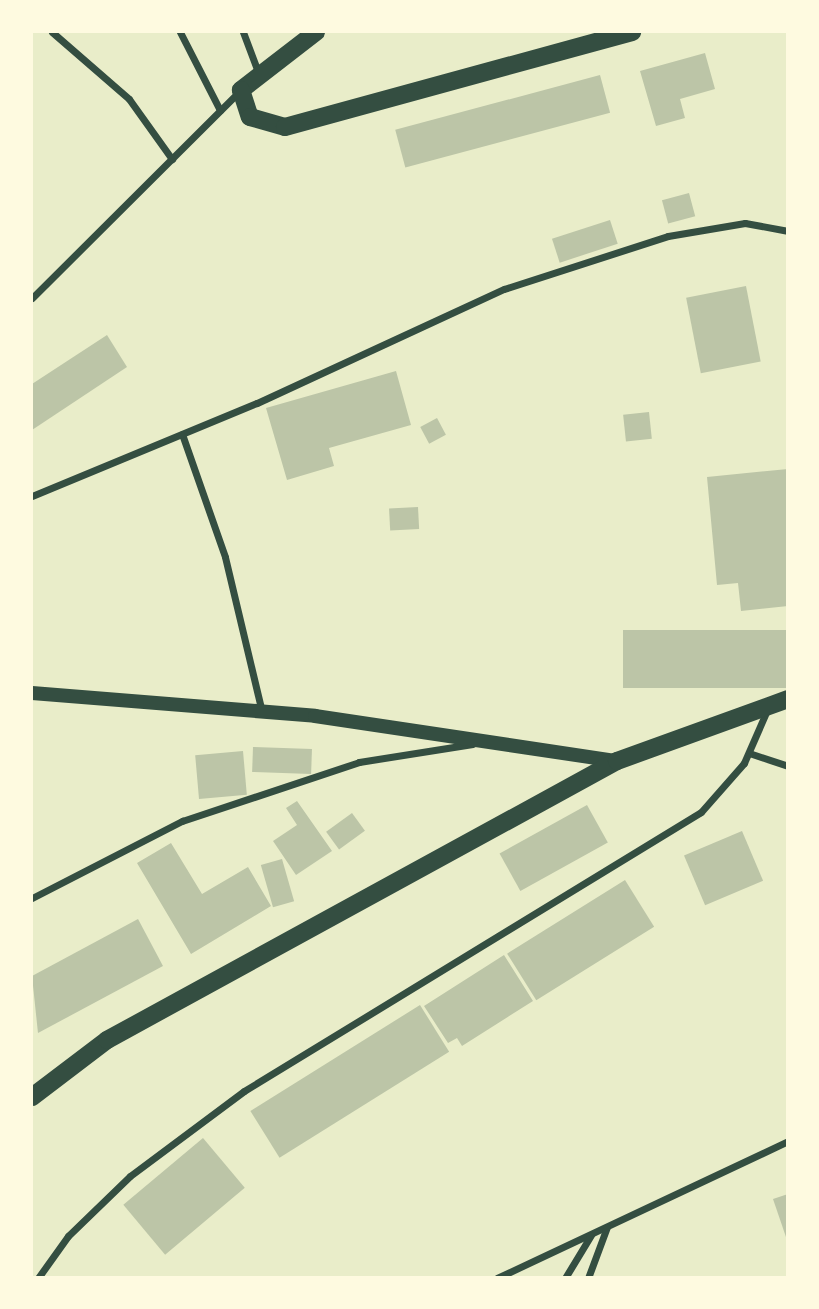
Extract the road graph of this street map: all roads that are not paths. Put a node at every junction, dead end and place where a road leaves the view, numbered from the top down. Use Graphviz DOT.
graph roads {
  1 [pos="52,32"];
  2 [pos="180,32"];
  3 [pos="243,32"];
  4 [pos="316,32"];
  5 [pos="632,32"];
  6 [pos="258,72"];
  7 [pos="241,90"];
  8 [pos="220,110"];
  9 [pos="172,159"];
  10 [pos="788,230"];
  11 [pos="32,298"];
  12 [pos="182,434"];
  13 [pos="32,496"];
  14 [pos="32,693"];
  15 [pos="788,699"];
  16 [pos="769,706"];
  17 [pos="262,712"];
  18 [pos="488,740"];
  19 [pos="749,753"];
  20 [pos="617,761"];
  21 [pos="788,766"];
  22 [pos="32,898"];
  23 [pos="32,1097"];
  24 [pos="788,1141"];
  25 [pos="607,1227"];
  26 [pos="592,1234"];
  27 [pos="38,1278"];
  28 [pos="497,1278"];
  29 [pos="565,1278"];
  30 [pos="589,1278"];
  1 -- 9 [label="street"];
  2 -- 8 [label="street"];
  3 -- 6 [label="street"];
  4 -- 6 [label="main road"];
  5 -- 7 [label="main road"];
  6 -- 7 [label="main road"];
  7 -- 8 [label="street"];
  8 -- 9 [label="street"];
  9 -- 11 [label="street"];
  10 -- 12 [label="street"];
  12 -- 13 [label="street"];
  12 -- 17 [label="street"];
  14 -- 17 [label="main road"];
  15 -- 16 [label="main road"];
  16 -- 19 [label="street"];
  16 -- 20 [label="main road"];
  17 -- 18 [label="main road"];
  18 -- 20 [label="main road"];
  18 -- 22 [label="street"];
  19 -- 21 [label="street"];
  19 -- 27 [label="street"];
  20 -- 23 [label="main road"];
  24 -- 25 [label="street"];
  25 -- 26 [label="street"];
  25 -- 30 [label="street"];
  26 -- 28 [label="street"];
  26 -- 29 [label="street"];
}
